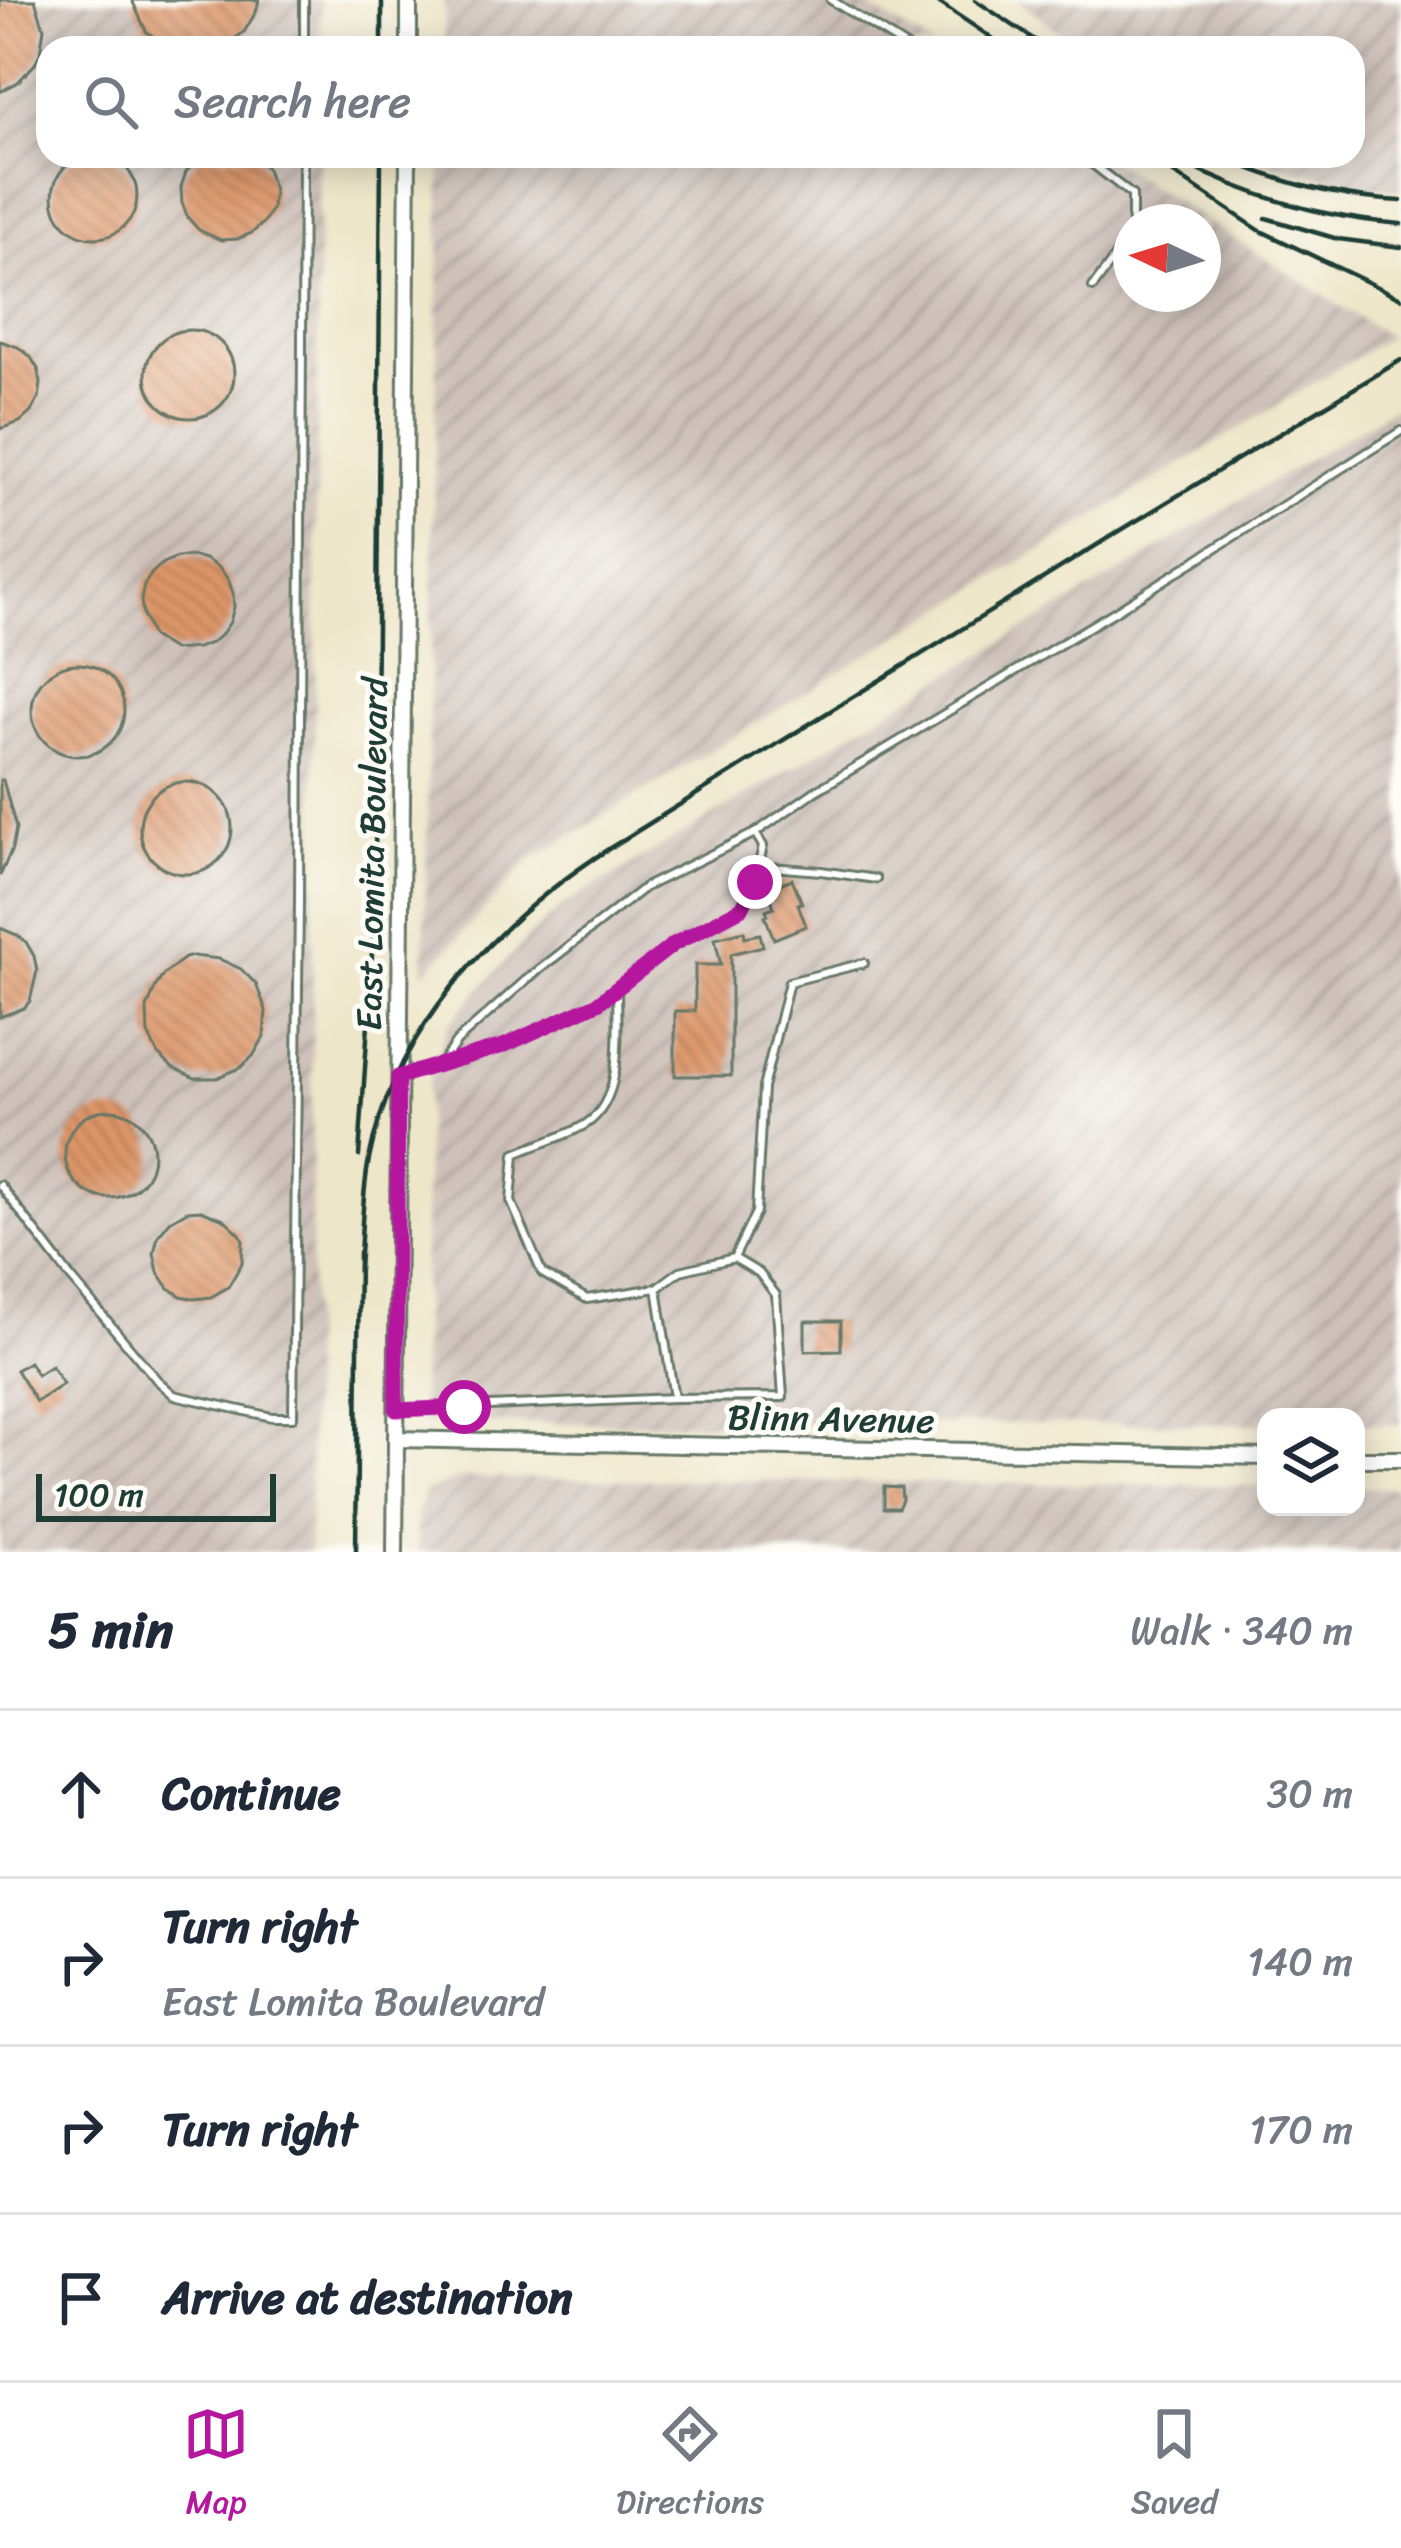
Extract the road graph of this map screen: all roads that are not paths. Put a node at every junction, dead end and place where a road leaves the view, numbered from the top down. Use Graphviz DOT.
graph roads {
  1 [pos="304,0"];
  2 [pos="409,0"];
  3 [pos="831,0"];
  4 [pos="304,36"];
  5 [pos="409,36"];
  6 [pos="889,36"];
  7 [pos="303,168"];
  8 [pos="408,168"];
  9 [pos="1097,168"];
  10 [pos="1132,204"];
  11 [pos="1113,259"];
  12 [pos="1093,286"];
  13 [pos="1401,431"];
  14 [pos="755,833"];
  15 [pos="758,866"];
  16 [pos="876,879"];
  17 [pos="864,963"];
  18 [pos="617,988"];
  19 [pos="440,1065"];
  20 [pos="398,1077"];
  21 [pos="0,1185"];
  22 [pos="734,1258"];
  23 [pos="657,1288"];
  24 [pos="674,1398"];
  25 [pos="396,1410"];
  26 [pos="396,1439"];
  27 [pos="1257,1457"];
  28 [pos="1365,1459"];
  29 [pos="1401,1460"];
  30 [pos="395,1552"];
  1 -- 4 [label="lane"];
  2 -- 5 [label="street"];
  3 -- 6 [label="lane"];
  7 -- 21 [label="lane"];
  8 -- 20 [label="street, East Lomita Boulevard"];
  9 -- 10 [label="lane"];
  11 -- 12 [label="lane"];
  13 -- 14 [label="lane"];
  14 -- 15 [label="lane"];
  14 -- 19 [label="lane"];
  15 -- 16 [label="lane"];
  15 -- 18 [label="lane"];
  17 -- 22 [label="lane"];
  18 -- 19 [label="lane"];
  18 -- 23 [label="lane"];
  19 -- 20 [label="lane"];
  20 -- 25 [label="street, East Lomita Boulevard"];
  22 -- 23 [label="lane"];
  22 -- 24 [label="lane"];
  23 -- 24 [label="lane"];
  24 -- 25 [label="lane"];
  25 -- 26 [label="street, East Lomita Boulevard"];
  26 -- 27 [label="street, Blinn Avenue"];
  26 -- 30 [label="street, East Lomita Boulevard"];
  28 -- 29 [label="street"];
}
